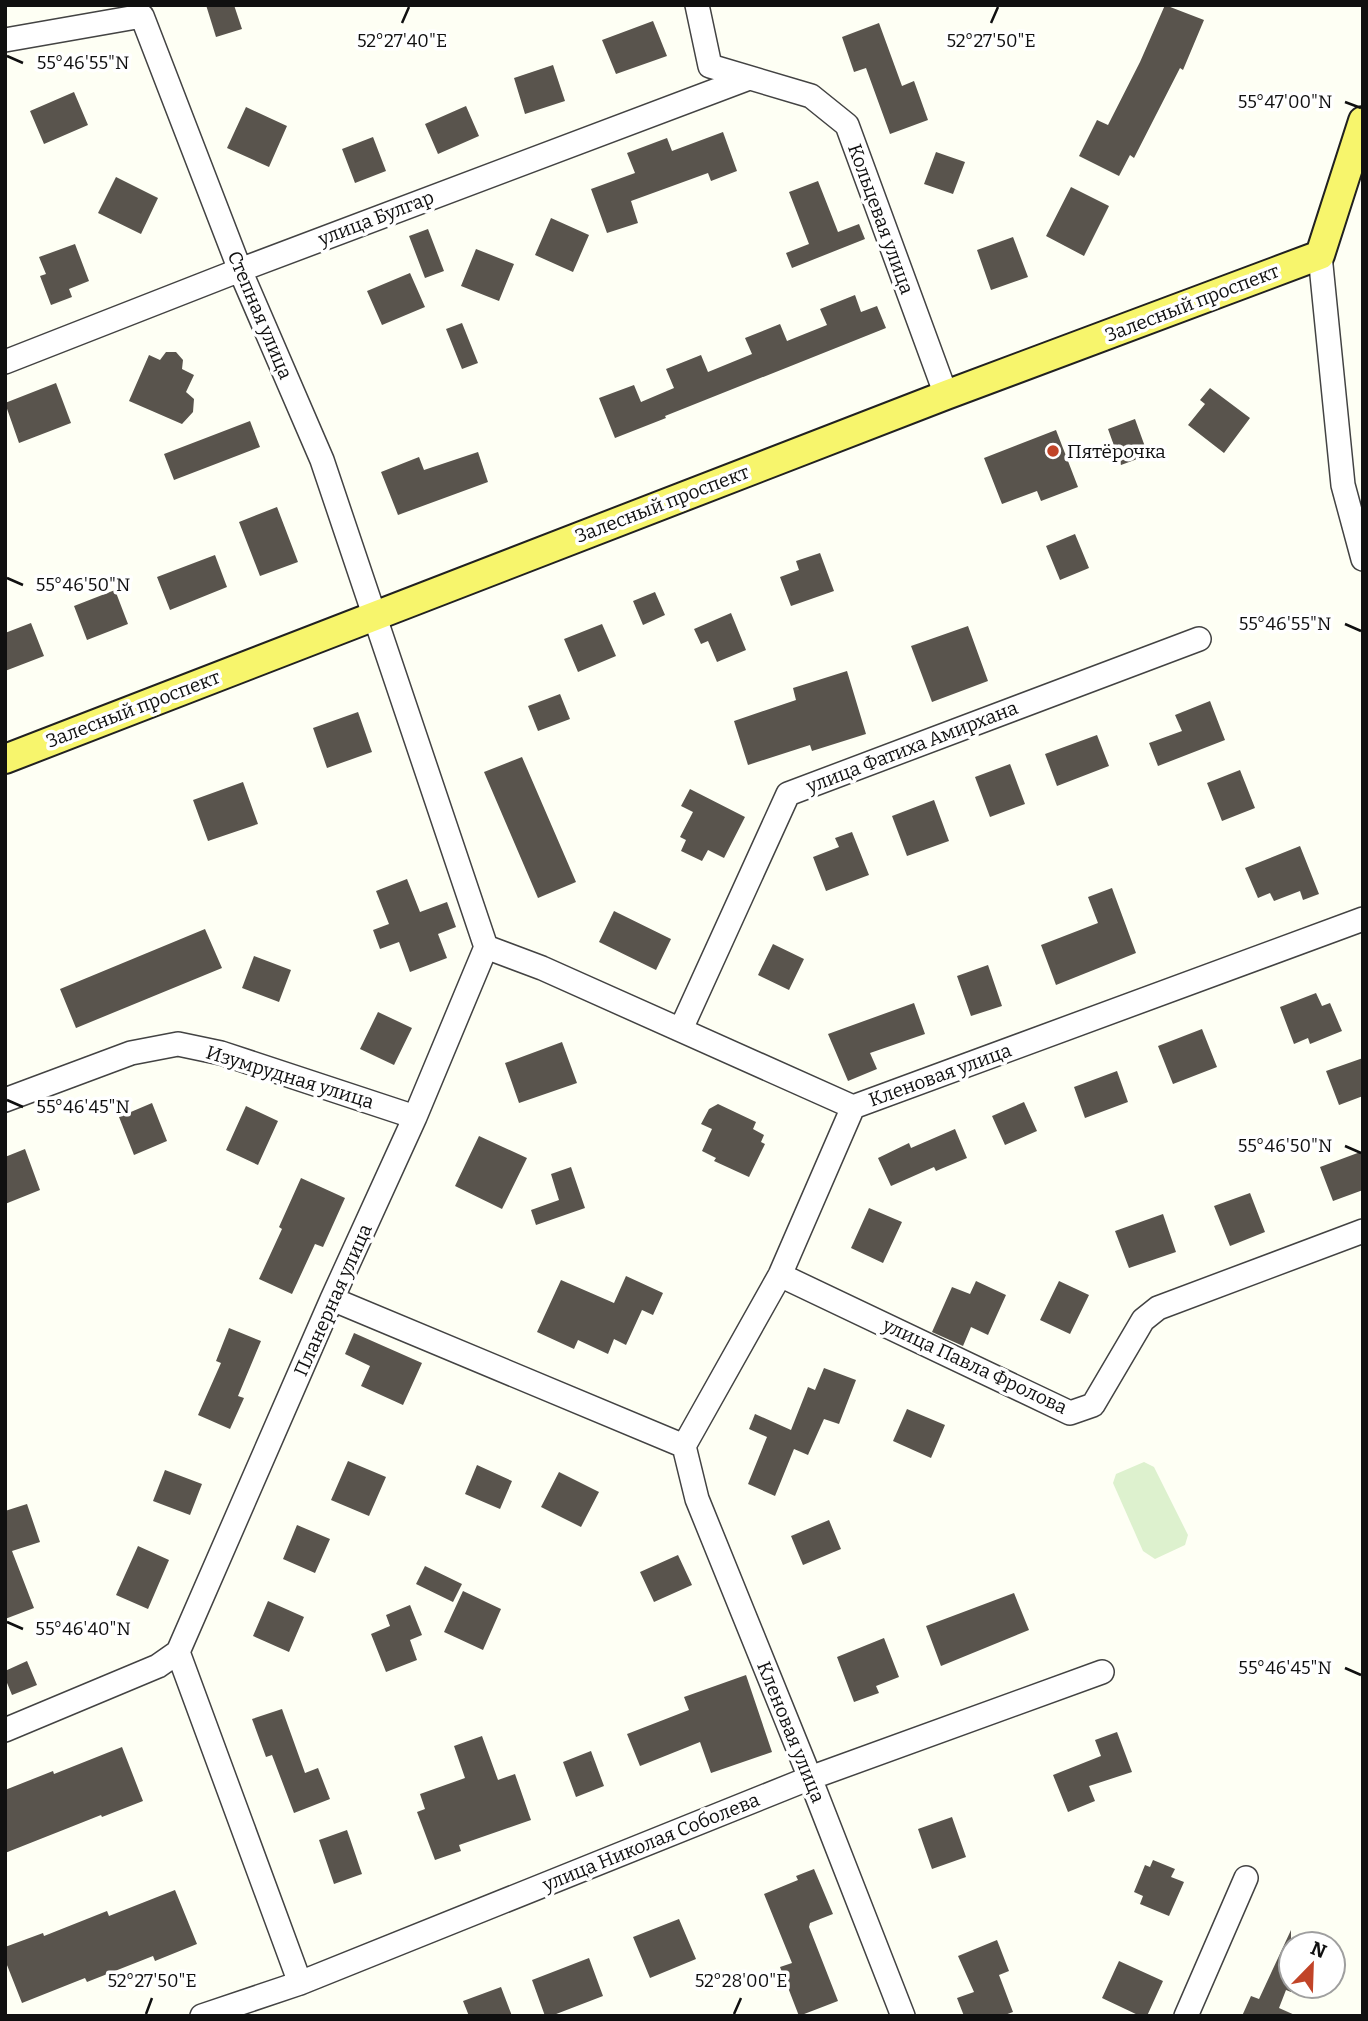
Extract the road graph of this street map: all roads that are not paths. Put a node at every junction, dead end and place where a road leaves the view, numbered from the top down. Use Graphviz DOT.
graph roads {
  1 [pos="697,5"];
  2 [pos="5,40"];
  3 [pos="749,78"];
  4 [pos="1363,121"];
  5 [pos="1320,255"];
  6 [pos="240,270"];
  7 [pos="5,362"];
  8 [pos="946,395"];
  9 [pos="1363,559"];
  10 [pos="373,616"];
  11 [pos="1199,639"];
  12 [pos="5,759"];
  13 [pos="1363,919"];
  14 [pos="486,947"];
  15 [pos="681,1029"];
  16 [pos="5,1100"];
  17 [pos="853,1107"];
  18 [pos="415,1117"];
  19 [pos="1363,1231"];
  20 [pos="780,1275"];
  21 [pos="332,1299"];
  22 [pos="684,1446"];
  23 [pos="178,1652"];
  24 [pos="1102,1672"];
  25 [pos="5,1730"];
  26 [pos="810,1778"];
  27 [pos="1246,1878"];
  28 [pos="300,1983"];
  29 [pos="202,2016"];
  30 [pos="903,2016"];
  31 [pos="1186,2016"];
  1 -- 3 [label="street, Кольцевая улица"];
  2 -- 6 [label="street, Степная улица"];
  3 -- 6 [label="street, улица Булгар"];
  3 -- 8 [label="street, Кольцевая улица"];
  4 -- 5 [label="main road"];
  5 -- 8 [label="main road, Залесный проспект"];
  5 -- 9 [label="street"];
  6 -- 7 [label="street, улица Булгар"];
  6 -- 10 [label="street, Степная улица"];
  8 -- 10 [label="main road, Залесный проспект"];
  10 -- 12 [label="main road, Залесный проспект"];
  10 -- 14 [label="street, Степная улица"];
  11 -- 15 [label="street, улица Фатиха Амирхана"];
  13 -- 17 [label="street, Кленовая улица"];
  14 -- 15 [label="street, Кленовая улица"];
  14 -- 18 [label="street, Планерная улица"];
  15 -- 17 [label="street, Кленовая улица"];
  16 -- 18 [label="street, Изумрудная улица"];
  17 -- 20 [label="street"];
  18 -- 21 [label="street, Планерная улица"];
  19 -- 20 [label="street, улица Павла Фролова"];
  20 -- 22 [label="street"];
  21 -- 22 [label="street"];
  21 -- 23 [label="street, Планерная улица"];
  22 -- 26 [label="street, Кленовая улица"];
  23 -- 25 [label="street"];
  23 -- 28 [label="street"];
  24 -- 26 [label="street, улица Николая Соболева"];
  26 -- 28 [label="street, улица Николая Соболева"];
  26 -- 30 [label="street, Кленовая улица"];
  27 -- 31 [label="street"];
  28 -- 29 [label="street, улица Николая Соболева"];
}
